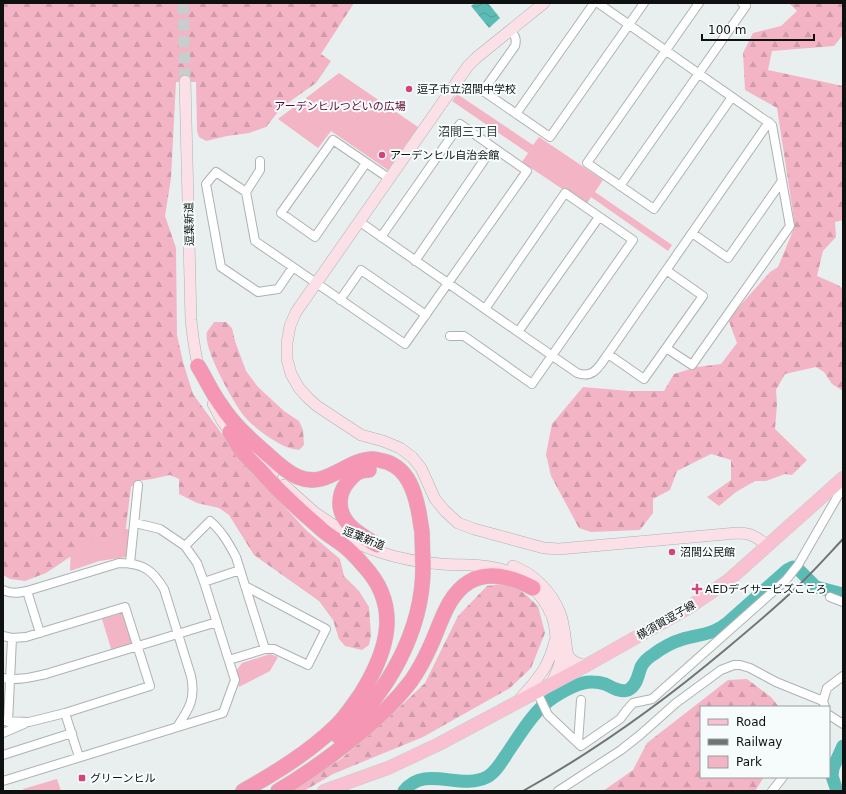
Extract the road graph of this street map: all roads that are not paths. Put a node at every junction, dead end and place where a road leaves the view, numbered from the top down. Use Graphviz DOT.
graph roads {
  1 [pos="544,3"];
  2 [pos="594,3"];
  3 [pos="598,3"];
  4 [pos="644,3"];
  5 [pos="699,3"];
  6 [pos="742,3"];
  7 [pos="629,24"];
  8 [pos="510,30"];
  9 [pos="666,50"];
  10 [pos="698,73"];
  11 [pos="185,81"];
  12 [pos="732,97"];
  13 [pos="516,114"];
  14 [pos="768,122"];
  15 [pos="493,147"];
  16 [pos="260,161"];
  17 [pos="366,163"];
  18 [pos="390,179"];
  19 [pos="782,181"];
  20 [pos="620,186"];
  21 [pos="246,192"];
  22 [pos="599,217"];
  23 [pos="360,222"];
  24 [pos="692,233"];
  25 [pos="381,237"];
  26 [pos="415,261"];
  27 [pos="293,267"];
  28 [pos="666,270"];
  29 [pos="317,284"];
  30 [pos="448,284"];
  31 [pos="340,300"];
  32 [pos="484,309"];
  33 [pos="426,315"];
  34 [pos="518,332"];
  35 [pos="450,336"];
  36 [pos="666,348"];
  37 [pos="608,354"];
  38 [pos="551,356"];
  39 [pos="198,366"];
  40 [pos="230,432"];
  41 [pos="843,478"];
  42 [pos="138,485"];
  43 [pos="843,487"];
  44 [pos="416,514"];
  45 [pos="135,523"];
  46 [pos="377,545"];
  47 [pos="767,545"];
  48 [pos="185,546"];
  49 [pos="130,563"];
  50 [pos="420,567"];
  51 [pos="240,570"];
  52 [pos="204,582"];
  53 [pos="245,586"];
  54 [pos="533,588"];
  55 [pos="3,590"];
  56 [pos="27,591"];
  57 [pos="830,597"];
  58 [pos="843,602"];
  59 [pos="217,622"];
  60 [pos="40,633"];
  61 [pos="178,634"];
  62 [pos="3,636"];
  63 [pos="560,636"];
  64 [pos="12,638"];
  65 [pos="137,646"];
  66 [pos="265,649"];
  67 [pos="229,660"];
  68 [pos="561,661"];
  69 [pos="582,668"];
  70 [pos="843,676"];
  71 [pos="7,679"];
  72 [pos="551,685"];
  73 [pos="538,696"];
  74 [pos="581,700"];
  75 [pos="517,703"];
  76 [pos="824,704"];
  77 [pos="65,713"];
  78 [pos="830,716"];
  79 [pos="6,722"];
  80 [pos="28,722"];
  81 [pos="843,724"];
  82 [pos="177,727"];
  83 [pos="336,727"];
  84 [pos="3,733"];
  85 [pos="72,733"];
  86 [pos="578,742"];
  87 [pos="3,755"];
  88 [pos="79,757"];
  89 [pos="782,778"];
  90 [pos="3,781"];
  91 [pos="243,791"];
  92 [pos="258,791"];
  93 [pos="278,791"];
  94 [pos="324,791"];
  95 [pos="558,791"];
  96 [pos="772,791"];
  1 -- 8 [label="street"];
  2 -- 13 [label="street"];
  3 -- 7 [label="street"];
  4 -- 7 [label="street"];
  5 -- 9 [label="street"];
  6 -- 10 [label="street"];
  7 -- 9 [label="street"];
  7 -- 13 [label="street"];
  8 -- 13 [label="street"];
  8 -- 18 [label="street"];
  9 -- 10 [label="street"];
  9 -- 20 [label="street"];
  10 -- 12 [label="street"];
  10 -- 20 [label="street"];
  11 -- 39 [label="street, 逗葉新道"];
  12 -- 14 [label="street"];
  12 -- 20 [label="street"];
  14 -- 19 [label="street"];
  14 -- 24 [label="street"];
  15 -- 25 [label="street"];
  15 -- 26 [label="street"];
  15 -- 30 [label="street"];
  16 -- 21 [label="street"];
  17 -- 17 [label="street"];
  17 -- 18 [label="street"];
  18 -- 23 [label="street"];
  19 -- 24 [label="street"];
  19 -- 36 [label="street"];
  21 -- 27 [label="street"];
  21 -- 27 [label="street"];
  22 -- 32 [label="street"];
  22 -- 34 [label="street"];
  22 -- 38 [label="street"];
  23 -- 25 [label="street"];
  23 -- 29 [label="street"];
  24 -- 28 [label="street"];
  25 -- 26 [label="street"];
  26 -- 30 [label="street"];
  27 -- 29 [label="street"];
  28 -- 36 [label="street"];
  28 -- 37 [label="street"];
  29 -- 31 [label="street"];
  29 -- 47 [label="street"];
  30 -- 32 [label="street"];
  30 -- 33 [label="street"];
  31 -- 33 [label="street"];
  31 -- 33 [label="street"];
  32 -- 34 [label="street"];
  34 -- 38 [label="street"];
  35 -- 38 [label="street"];
  36 -- 37 [label="street"];
  37 -- 38 [label="street"];
  39 -- 40 [label="street, 逗葉新道"];
  39 -- 44 [label="highway"];
  39 -- 46 [label="street, 逗葉新道"];
  40 -- 54 [label="street, 逗葉新道"];
  40 -- 83 [label="highway"];
  41 -- 47 [label="main road, 横須賀逗子線"];
  42 -- 45 [label="street"];
  43 -- 86 [label="street"];
  44 -- 46 [label="highway"];
  44 -- 50 [label="highway, bridge"];
  45 -- 48 [label="street"];
  45 -- 49 [label="street"];
  46 -- 63 [label="street, 逗葉新道"];
  47 -- 69 [label="main road, 横須賀逗子線"];
  48 -- 51 [label="street"];
  48 -- 52 [label="street"];
  49 -- 56 [label="street"];
  49 -- 61 [label="street"];
  50 -- 83 [label="highway"];
  50 -- 92 [label="highway"];
  51 -- 52 [label="street"];
  51 -- 53 [label="street"];
  52 -- 59 [label="street"];
  53 -- 66 [label="street"];
  53 -- 66 [label="street"];
  54 -- 63 [label="street, 逗葉新道"];
  54 -- 93 [label="highway"];
  55 -- 56 [label="street"];
  56 -- 60 [label="street"];
  57 -- 58 [label="street"];
  59 -- 61 [label="street"];
  59 -- 67 [label="street"];
  60 -- 64 [label="street"];
  60 -- 65 [label="street"];
  61 -- 65 [label="street"];
  61 -- 82 [label="street"];
  62 -- 64 [label="street"];
  63 -- 68 [label="street"];
  63 -- 69 [label="street"];
  63 -- 75 [label="street"];
  64 -- 71 [label="street"];
  65 -- 71 [label="street"];
  65 -- 77 [label="street"];
  66 -- 67 [label="street"];
  67 -- 82 [label="street"];
  68 -- 69 [label="street"];
  68 -- 72 [label="street"];
  69 -- 72 [label="main road, 横須賀逗子線"];
  70 -- 76 [label="street"];
  71 -- 79 [label="street"];
  72 -- 73 [label="main road, 横須賀逗子線"];
  73 -- 75 [label="main road"];
  73 -- 86 [label="street"];
  74 -- 86 [label="street"];
  75 -- 94 [label="main road"];
  76 -- 95 [label="street"];
  77 -- 80 [label="street"];
  77 -- 85 [label="street"];
  78 -- 81 [label="street"];
  79 -- 80 [label="street"];
  80 -- 84 [label="street"];
  82 -- 88 [label="street"];
  83 -- 91 [label="highway"];
  85 -- 87 [label="street"];
  85 -- 88 [label="street"];
  88 -- 90 [label="street"];
  89 -- 96 [label="street"];
}
